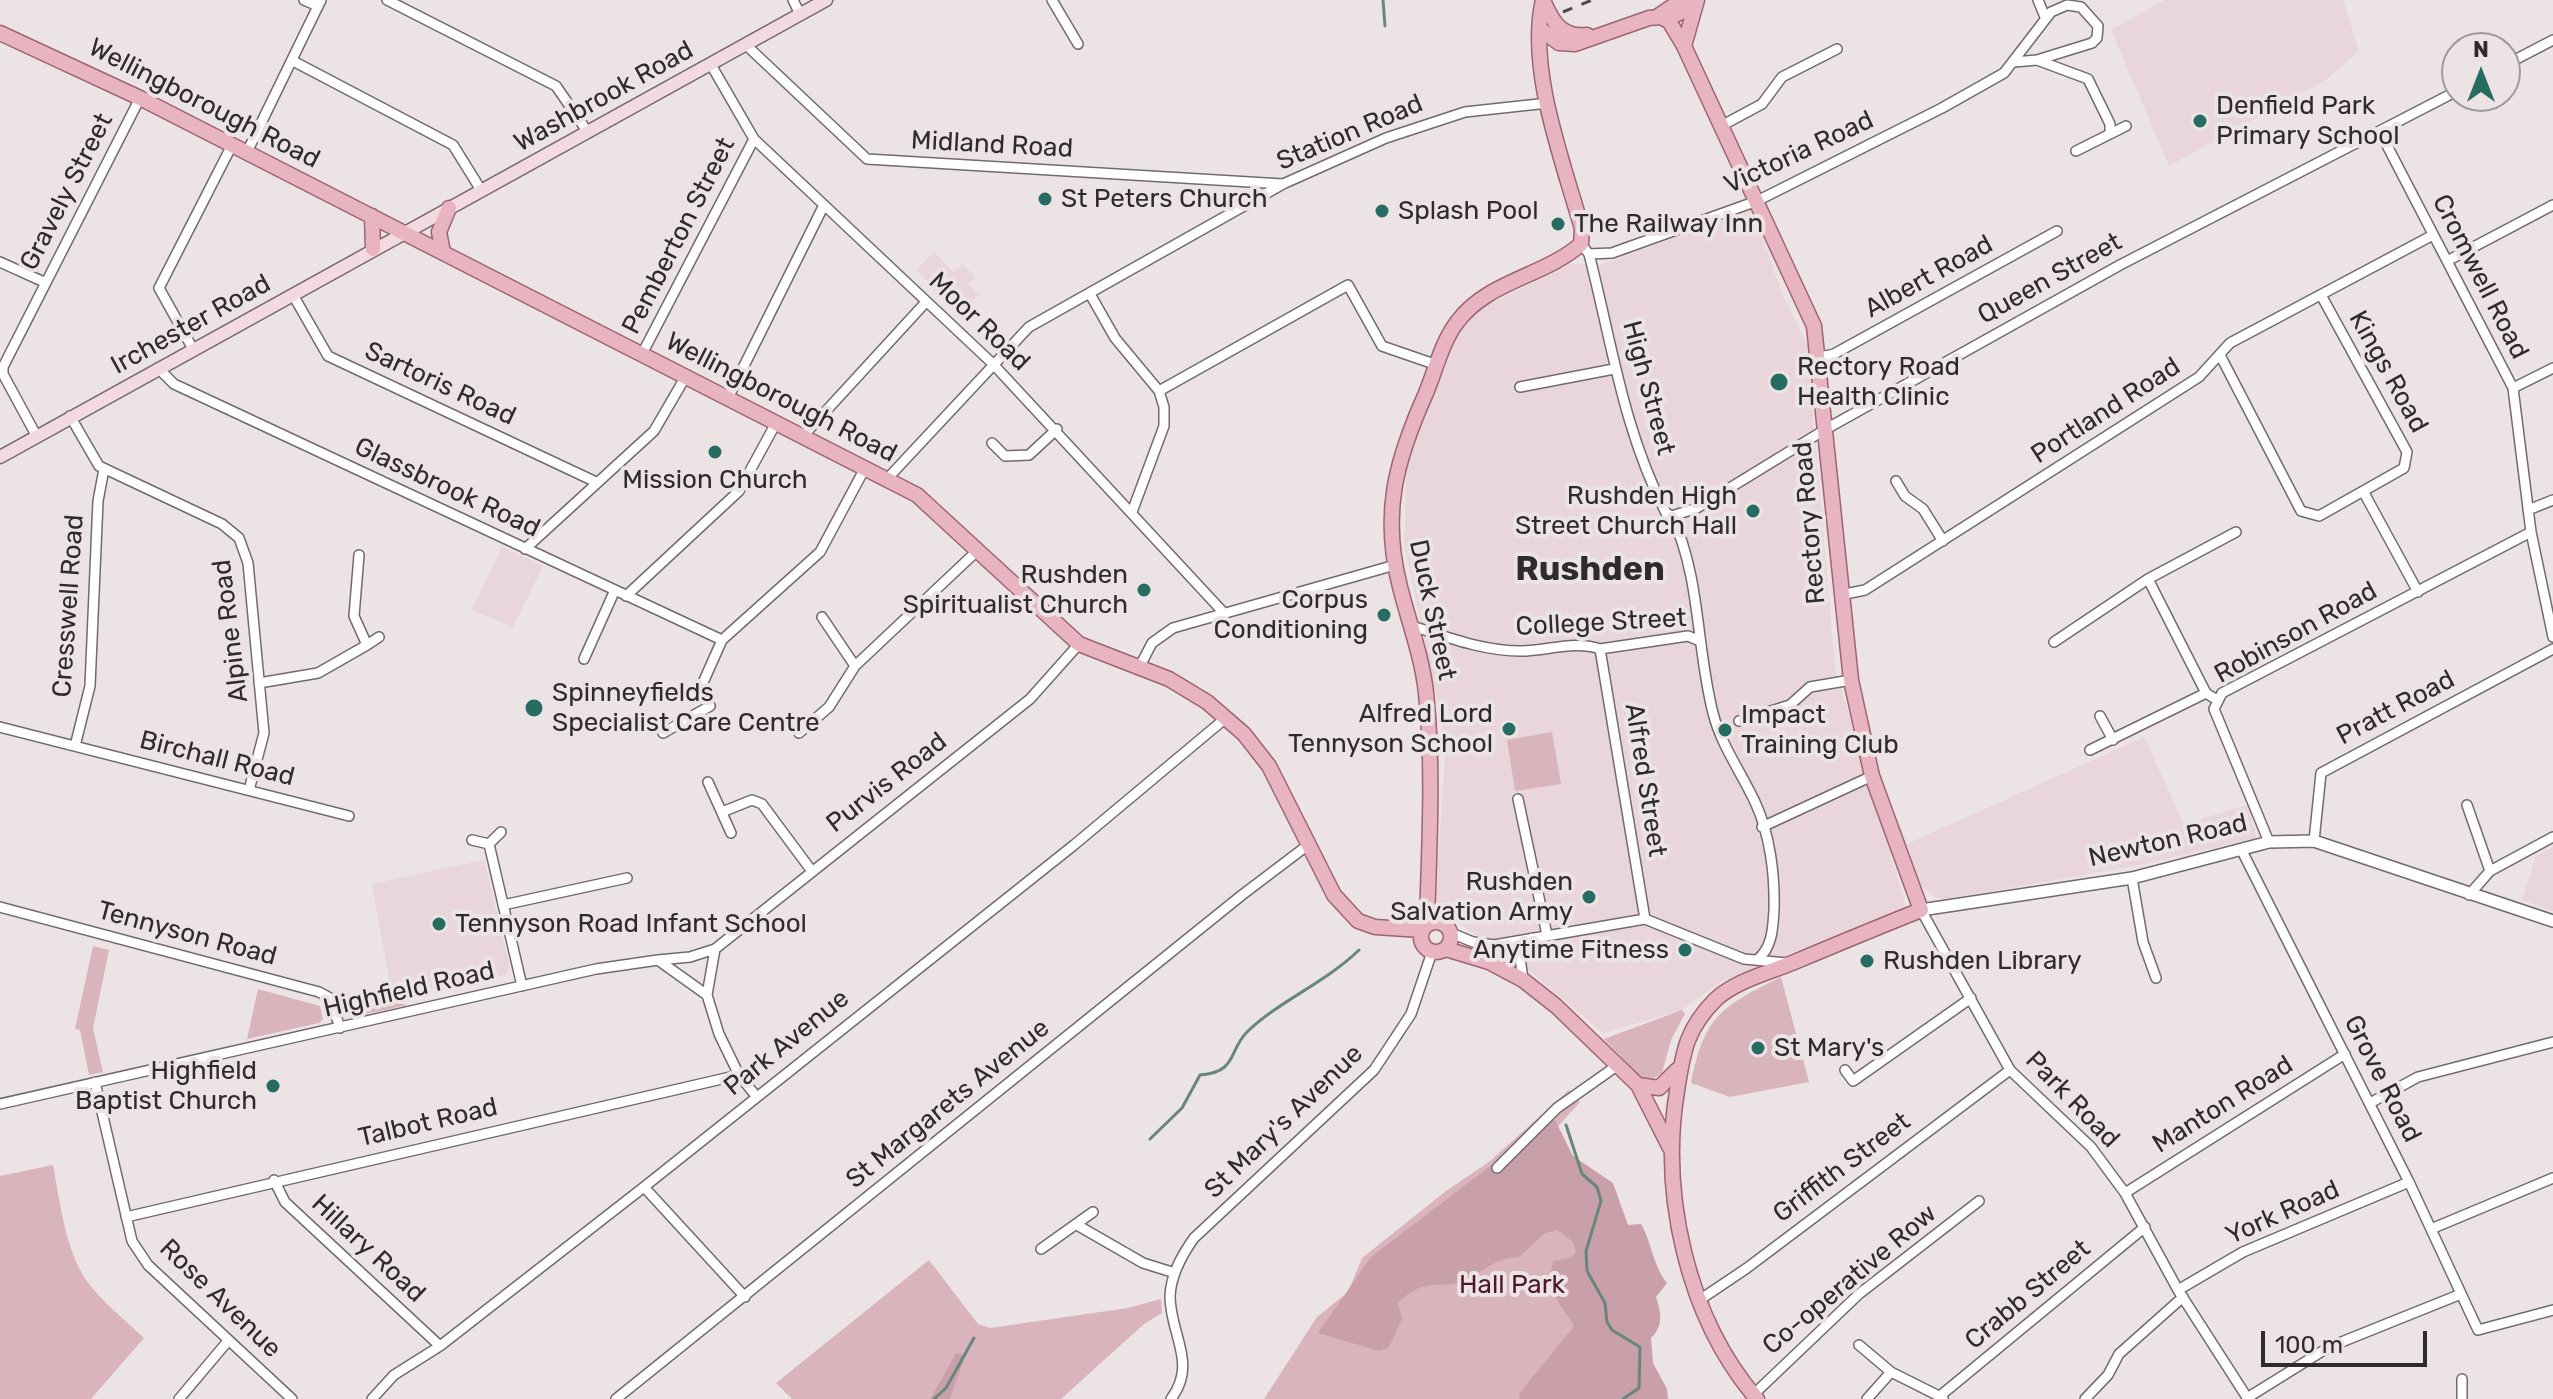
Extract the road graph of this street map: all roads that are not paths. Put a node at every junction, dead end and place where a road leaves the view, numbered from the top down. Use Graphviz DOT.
graph roads {
  1 [pos="304,0"];
  2 [pos="387,0"];
  3 [pos="793,0"];
  4 [pos="826,0"];
  5 [pos="1052,0"];
  6 [pos="1543,0"];
  7 [pos="1682,0"];
  8 [pos="1696,0"];
  9 [pos="2038,0"];
  10 [pos="319,3"];
  11 [pos="800,14"];
  12 [pos="1658,16"];
  13 [pos="2045,17"];
  14 [pos="1540,29"];
  15 [pos="0,33"];
  16 [pos="1565,39"];
  17 [pos="2553,40"];
  18 [pos="745,44"];
  19 [pos="1078,44"];
  20 [pos="1684,46"];
  21 [pos="1837,49"];
  22 [pos="2521,57"];
  23 [pos="2037,60"];
  24 [pos="293,61"];
  25 [pos="2014,62"];
  26 [pos="710,63"];
  27 [pos="1544,73"];
  28 [pos="140,98"];
  29 [pos="2441,100"];
  30 [pos="1548,103"];
  31 [pos="1721,126"];
  32 [pos="2126,126"];
  33 [pos="587,131"];
  34 [pos="2380,132"];
  35 [pos="2110,134"];
  36 [pos="754,139"];
  37 [pos="232,145"];
  38 [pos="2076,151"];
  39 [pos="247,152"];
  40 [pos="1283,184"];
  41 [pos="481,190"];
  42 [pos="1757,201"];
  43 [pos="824,205"];
  44 [pos="2553,205"];
  45 [pos="449,208"];
  46 [pos="372,216"];
  47 [pos="2057,231"];
  48 [pos="404,232"];
  49 [pos="2433,235"];
  50 [pos="373,249"];
  51 [pos="1585,249"];
  52 [pos="443,252"];
  53 [pos="2447,261"];
  54 [pos="0,262"];
  55 [pos="44,282"];
  56 [pos="1090,294"];
  57 [pos="293,295"];
  58 [pos="2321,295"];
  59 [pos="926,302"];
  60 [pos="193,349"];
  61 [pos="642,354"];
  62 [pos="2220,355"];
  63 [pos="1820,357"];
  64 [pos="993,364"];
  65 [pos="1437,365"];
  66 [pos="158,368"];
  67 [pos="2553,368"];
  68 [pos="1614,369"];
  69 [pos="686,376"];
  70 [pos="1520,387"];
  71 [pos="2513,388"];
  72 [pos="1159,391"];
  73 [pos="728,398"];
  74 [pos="70,416"];
  75 [pos="776,423"];
  76 [pos="1057,429"];
  77 [pos="1826,429"];
  78 [pos="36,435"];
  79 [pos="803,436"];
  80 [pos="992,443"];
  81 [pos="0,457"];
  82 [pos="865,468"];
  83 [pos="104,469"];
  84 [pos="887,479"];
  85 [pos="1896,481"];
  86 [pos="596,482"];
  87 [pos="2363,491"];
  88 [pos="2553,500"];
  89 [pos="2528,510"];
  90 [pos="1132,512"];
  91 [pos="1672,516"];
  92 [pos="2236,532"];
  93 [pos="2531,532"];
  94 [pos="1943,541"];
  95 [pos="525,549"];
  96 [pos="978,550"];
  97 [pos="359,555"];
  98 [pos="1395,565"];
  99 [pos="2148,579"];
  100 [pos="615,590"];
  101 [pos="2418,592"];
  102 [pos="1840,595"];
  103 [pos="626,596"];
  104 [pos="1223,612"];
  105 [pos="822,617"];
  106 [pos="1412,626"];
  107 [pos="379,637"];
  108 [pos="2553,637"];
  109 [pos="722,640"];
  110 [pos="1700,641"];
  111 [pos="2054,642"];
  112 [pos="1079,644"];
  113 [pos="367,645"];
  114 [pos="1600,649"];
  115 [pos="2553,649"];
  116 [pos="584,659"];
  117 [pos="855,666"];
  118 [pos="1140,666"];
  119 [pos="1851,680"];
  120 [pos="259,683"];
  121 [pos="2206,693"];
  122 [pos="2217,700"];
  123 [pos="2100,716"];
  124 [pos="1227,717"];
  125 [pos="1739,721"];
  126 [pos="0,727"];
  127 [pos="663,733"];
  128 [pos="799,733"];
  129 [pos="2113,740"];
  130 [pos="75,746"];
  131 [pos="2090,750"];
  132 [pos="1872,776"];
  133 [pos="708,782"];
  134 [pos="249,790"];
  135 [pos="1518,799"];
  136 [pos="2467,805"];
  137 [pos="722,812"];
  138 [pos="349,816"];
  139 [pos="1762,827"];
  140 [pos="501,832"];
  141 [pos="731,833"];
  142 [pos="2553,837"];
  143 [pos="472,840"];
  144 [pos="2314,841"];
  145 [pos="2269,842"];
  146 [pos="489,844"];
  147 [pos="1308,845"];
  148 [pos="2242,851"];
  149 [pos="811,870"];
  150 [pos="2490,871"];
  151 [pos="627,878"];
  152 [pos="2132,878"];
  153 [pos="2469,895"];
  154 [pos="503,905"];
  155 [pos="0,907"];
  156 [pos="1921,910"];
  157 [pos="1645,919"];
  158 [pos="2553,921"];
  159 [pos="1424,927"];
  160 [pos="1451,933"];
  161 [pos="1547,935"];
  162 [pos="1532,938"];
  163 [pos="715,949"];
  164 [pos="1439,950"];
  165 [pos="1744,959"];
  166 [pos="658,960"];
  167 [pos="1757,960"];
  168 [pos="1792,963"];
  169 [pos="2156,978"];
  170 [pos="1523,980"];
  171 [pos="1745,981"];
  172 [pos="522,986"];
  173 [pos="707,995"];
  174 [pos="1971,998"];
  175 [pos="340,1028"];
  176 [pos="2553,1042"];
  177 [pos="2345,1054"];
  178 [pos="1618,1065"];
  179 [pos="1677,1070"];
  180 [pos="1845,1070"];
  181 [pos="2010,1070"];
  182 [pos="739,1075"];
  183 [pos="95,1082"];
  184 [pos="1638,1085"];
  185 [pos="756,1096"];
  186 [pos="2370,1103"];
  187 [pos="0,1104"];
  188 [pos="1670,1148"];
  189 [pos="1497,1168"];
  190 [pos="2553,1178"];
  191 [pos="274,1180"];
  192 [pos="2409,1182"];
  193 [pos="644,1187"];
  194 [pos="2125,1193"];
  195 [pos="1979,1201"];
  196 [pos="1093,1212"];
  197 [pos="126,1217"];
  198 [pos="1077,1225"];
  199 [pos="2145,1227"];
  200 [pos="2431,1229"];
  201 [pos="1041,1249"];
  202 [pos="1175,1273"];
  203 [pos="2181,1294"];
  204 [pos="2461,1294"];
  205 [pos="745,1297"];
  206 [pos="1701,1299"];
  207 [pos="2553,1310"];
  208 [pos="228,1341"];
  209 [pos="1859,1345"];
  210 [pos="440,1346"];
  211 [pos="1891,1372"];
  212 [pos="2462,1379"];
  213 [pos="1755,1397"];
  214 [pos="1943,1398"];
  215 [pos="179,1399"];
  216 [pos="292,1399"];
  217 [pos="372,1399"];
  218 [pos="616,1399"];
  219 [pos="1171,1399"];
  220 [pos="1867,1399"];
  221 [pos="2085,1399"];
  222 [pos="2247,1399"];
  223 [pos="2462,1399"];
  1 -- 10 [label="street"];
  2 -- 33 [label="street"];
  3 -- 11 [label="street"];
  4 -- 11 [label="main road, Washbrook Road"];
  5 -- 19 [label="street"];
  6 -- 14 [label="main road, High Street"];
  6 -- 16 [label="main road"];
  7 -- 12 [label="main road"];
  8 -- 12 [label="main road"];
  8 -- 20 [label="main road"];
  9 -- 13 [label="street"];
  10 -- 24 [label="street"];
  11 -- 18 [label="main road, Washbrook Road"];
  12 -- 16 [label="main road"];
  12 -- 20 [label="main road, Rectory Road"];
  13 -- 23 [label="street"];
  13 -- 25 [label="street, Victoria Road"];
  14 -- 16 [label="main road"];
  14 -- 27 [label="main road, High Street"];
  15 -- 28 [label="main road, Wellingborough Road"];
  16 -- 27 [label="main road"];
  17 -- 22 [label="street"];
  18 -- 26 [label="main road, Washbrook Road"];
  18 -- 40 [label="street, Midland Road"];
  20 -- 31 [label="main road, Rectory Road"];
  21 -- 31 [label="street"];
  23 -- 25 [label="street"];
  23 -- 35 [label="street"];
  24 -- 39 [label="street"];
  24 -- 41 [label="street"];
  25 -- 42 [label="street, Victoria Road"];
  26 -- 33 [label="main road, Washbrook Road"];
  26 -- 36 [label="street, Moor Road"];
  27 -- 30 [label="main road, High Street"];
  28 -- 37 [label="main road, Wellingborough Road"];
  28 -- 55 [label="street, Gravely Street"];
  29 -- 34 [label="street, Queen Street"];
  30 -- 40 [label="street, Station Road"];
  30 -- 51 [label="main road, High Street"];
  31 -- 42 [label="main road, Rectory Road"];
  32 -- 35 [label="street"];
  33 -- 41 [label="main road, Washbrook Road"];
  34 -- 49 [label="street, Cromwell Road"];
  34 -- 77 [label="street, Queen Street"];
  35 -- 38 [label="street"];
  36 -- 43 [label="street, Moor Road"];
  36 -- 61 [label="street, Pemberton Street"];
  37 -- 39 [label="main road, Wellingborough Road"];
  37 -- 60 [label="street"];
  39 -- 46 [label="main road, Wellingborough Road"];
  40 -- 56 [label="street, Station Road"];
  41 -- 45 [label="main road, Washbrook Road"];
  42 -- 51 [label="street, Victoria Road"];
  42 -- 63 [label="main road, Rectory Road"];
  43 -- 59 [label="street, Moor Road"];
  43 -- 73 [label="street"];
  44 -- 53 [label="street"];
  45 -- 48 [label="main road, Washbrook Road"];
  45 -- 52 [label="main road"];
  46 -- 48 [label="main road, Wellingborough Road"];
  46 -- 50 [label="main road"];
  47 -- 63 [label="street, Albert Road"];
  48 -- 50 [label="main road, Irchester Road"];
  48 -- 52 [label="main road, Wellingborough Road"];
  49 -- 53 [label="street, Cromwell Road"];
  49 -- 58 [label="street, Portland Road"];
  50 -- 57 [label="main road, Irchester Road"];
  51 -- 65 [label="main road, Duck Street"];
  51 -- 68 [label="street, High Street"];
  52 -- 61 [label="main road, Wellingborough Road"];
  53 -- 71 [label="street, Cromwell Road"];
  54 -- 55 [label="street"];
  55 -- 78 [label="street, Gravely Street"];
  56 -- 64 [label="street, Station Road"];
  56 -- 72 [label="street"];
  57 -- 60 [label="main road, Irchester Road"];
  57 -- 86 [label="street, Sartoris Road"];
  58 -- 62 [label="street, Portland Road"];
  58 -- 87 [label="street, Kings Road"];
  59 -- 64 [label="street, Moor Road"];
  59 -- 79 [label="street"];
  60 -- 66 [label="main road, Irchester Road"];
  61 -- 69 [label="main road, Wellingborough Road"];
  62 -- 87 [label="street, Kings Road"];
  62 -- 94 [label="street, Portland Road"];
  63 -- 77 [label="main road, Rectory Road"];
  64 -- 76 [label="street, Moor Road"];
  64 -- 84 [label="street, Station Road"];
  65 -- 72 [label="street"];
  65 -- 98 [label="main road, Duck Street"];
  66 -- 74 [label="main road, Irchester Road"];
  66 -- 95 [label="street, Glassbrook Road"];
  67 -- 71 [label="street"];
  68 -- 70 [label="street"];
  68 -- 91 [label="street, High Street"];
  69 -- 73 [label="main road, Wellingborough Road"];
  69 -- 86 [label="street"];
  71 -- 89 [label="street, Cromwell Road"];
  72 -- 90 [label="street"];
  73 -- 75 [label="main road, Wellingborough Road"];
  74 -- 78 [label="main road, Irchester Road"];
  74 -- 83 [label="street"];
  75 -- 79 [label="main road, Wellingborough Road"];
  75 -- 103 [label="street"];
  76 -- 80 [label="street"];
  76 -- 90 [label="street, Moor Road"];
  77 -- 91 [label="street, Queen Street"];
  77 -- 102 [label="main road, Rectory Road"];
  78 -- 81 [label="main road, Irchester Road"];
  79 -- 82 [label="main road, Wellingborough Road"];
  82 -- 84 [label="main road, Wellingborough Road"];
  82 -- 109 [label="street"];
  83 -- 120 [label="street, Alpine Road"];
  83 -- 130 [label="street, Cresswell Road"];
  84 -- 96 [label="main road, Wellingborough Road"];
  85 -- 94 [label="street"];
  86 -- 95 [label="street"];
  87 -- 101 [label="street"];
  88 -- 89 [label="street"];
  89 -- 93 [label="street, Cromwell Road"];
  90 -- 104 [label="street, Moor Road"];
  91 -- 110 [label="street, High Street"];
  92 -- 99 [label="street"];
  93 -- 101 [label="street, Robinson Road"];
  93 -- 108 [label="street, Cromwell Road"];
  94 -- 102 [label="street, Portland Road"];
  95 -- 100 [label="street, Glassbrook Road"];
  96 -- 112 [label="main road, Wellingborough Road"];
  96 -- 117 [label="street"];
  97 -- 113 [label="street"];
  98 -- 104 [label="street"];
  98 -- 106 [label="main road, Duck Street"];
  99 -- 111 [label="street"];
  99 -- 121 [label="street"];
  100 -- 103 [label="street, Glassbrook Road"];
  100 -- 116 [label="street"];
  101 -- 122 [label="street, Robinson Road"];
  102 -- 119 [label="main road, Rectory Road"];
  103 -- 109 [label="street, Glassbrook Road"];
  104 -- 118 [label="street"];
  105 -- 117 [label="street"];
  106 -- 114 [label="street, College Street"];
  106 -- 159 [label="main road, Duck Street"];
  107 -- 113 [label="street"];
  109 -- 127 [label="street"];
  110 -- 114 [label="street, College Street"];
  110 -- 139 [label="street, High Street"];
  112 -- 118 [label="main road, Wellingborough Road"];
  112 -- 149 [label="street, Purvis Road"];
  113 -- 120 [label="street"];
  114 -- 157 [label="street, Alfred Street"];
  115 -- 144 [label="street, Pratt Road"];
  117 -- 128 [label="street"];
  118 -- 124 [label="main road, Wellingborough Road"];
  119 -- 125 [label="street"];
  119 -- 132 [label="main road, Rectory Road"];
  120 -- 134 [label="street, Alpine Road"];
  121 -- 122 [label="street"];
  121 -- 129 [label="street"];
  122 -- 145 [label="street, Robinson Road"];
  123 -- 129 [label="street"];
  124 -- 147 [label="main road, Wellingborough Road"];
  124 -- 185 [label="street, Park Avenue"];
  126 -- 130 [label="street, Birchall Road"];
  129 -- 131 [label="street"];
  130 -- 134 [label="street, Birchall Road"];
  132 -- 139 [label="street"];
  132 -- 156 [label="main road, Rectory Road"];
  133 -- 137 [label="street"];
  134 -- 138 [label="street, Birchall Road"];
  135 -- 161 [label="street"];
  136 -- 150 [label="street"];
  137 -- 141 [label="street"];
  137 -- 149 [label="street"];
  139 -- 167 [label="street, High Street"];
  140 -- 146 [label="street"];
  142 -- 150 [label="street"];
  143 -- 146 [label="street"];
  144 -- 145 [label="street, Newton Road"];
  144 -- 153 [label="street, Newton Road"];
  145 -- 148 [label="street, Newton Road"];
  146 -- 154 [label="street"];
  147 -- 159 [label="main road, Wellingborough Road"];
  147 -- 205 [label="street, St Margarets Avenue"];
  148 -- 152 [label="street, Newton Road"];
  148 -- 177 [label="street, Grove Road"];
  149 -- 163 [label="street, Purvis Road"];
  150 -- 153 [label="street"];
  151 -- 154 [label="street"];
  152 -- 156 [label="street, Newton Road"];
  152 -- 169 [label="street"];
  153 -- 158 [label="street, Newton Road"];
  154 -- 172 [label="street"];
  155 -- 175 [label="street, Tennyson Road"];
  156 -- 168 [label="main road, Newton Road"];
  156 -- 174 [label="street, Park Road"];
  157 -- 161 [label="street"];
  157 -- 165 [label="street"];
  159 -- 160 [label="main road, Wellingborough Road"];
  159 -- 164 [label="main road"];
  160 -- 162 [label="street"];
  160 -- 164 [label="main road"];
  161 -- 162 [label="street"];
  162 -- 170 [label="street"];
  163 -- 166 [label="street, Purvis Road"];
  163 -- 173 [label="street"];
  164 -- 170 [label="main road"];
  164 -- 202 [label="street, St Mary's Avenue"];
  165 -- 167 [label="street"];
  165 -- 171 [label="street"];
  166 -- 172 [label="street, Highfield Road"];
  166 -- 173 [label="street"];
  167 -- 168 [label="street"];
  168 -- 171 [label="main road"];
  170 -- 178 [label="main road"];
  171 -- 179 [label="main road"];
  172 -- 175 [label="street, Highfield Road"];
  173 -- 182 [label="street"];
  174 -- 180 [label="street"];
  174 -- 181 [label="street, Park Road"];
  175 -- 183 [label="street, Highfield Road"];
  176 -- 186 [label="street"];
  177 -- 186 [label="street, Grove Road"];
  177 -- 194 [label="street, Manton Road"];
  178 -- 184 [label="main road"];
  178 -- 189 [label="street"];
  179 -- 184 [label="main road"];
  179 -- 188 [label="main road"];
  181 -- 194 [label="street, Park Road"];
  181 -- 206 [label="street, Griffith Street"];
  182 -- 185 [label="street"];
  182 -- 191 [label="street, Talbot Road"];
  183 -- 187 [label="street, Highfield Road"];
  183 -- 197 [label="street, Rose Avenue"];
  184 -- 188 [label="main road"];
  185 -- 193 [label="street, Park Avenue"];
  186 -- 192 [label="street, Grove Road"];
  188 -- 206 [label="main road"];
  190 -- 200 [label="street"];
  191 -- 197 [label="street, Talbot Road"];
  191 -- 210 [label="street, Hillary Road"];
  192 -- 200 [label="street, Grove Road"];
  192 -- 203 [label="street, York Road"];
  193 -- 205 [label="street"];
  193 -- 210 [label="street, Park Avenue"];
  194 -- 199 [label="street, Park Road"];
  195 -- 213 [label="street, Co-operative Row"];
  196 -- 198 [label="street"];
  197 -- 208 [label="street, Rose Avenue"];
  198 -- 201 [label="street"];
  198 -- 202 [label="street"];
  199 -- 203 [label="street, Park Road"];
  199 -- 214 [label="street, Crabb Street"];
  200 -- 204 [label="street, Grove Road"];
  202 -- 219 [label="street"];
  203 -- 221 [label="street, York Road"];
  203 -- 222 [label="street, Park Road"];
  204 -- 207 [label="street, Grove Road"];
  204 -- 222 [label="street"];
  205 -- 218 [label="street, St Margarets Avenue"];
  206 -- 213 [label="main road"];
  208 -- 215 [label="street"];
  208 -- 216 [label="street, Rose Avenue"];
  209 -- 211 [label="street, Crabb Street"];
  210 -- 217 [label="street, Park Avenue"];
  211 -- 214 [label="street, Crabb Street"];
  211 -- 220 [label="street"];
  212 -- 223 [label="street"];
}
